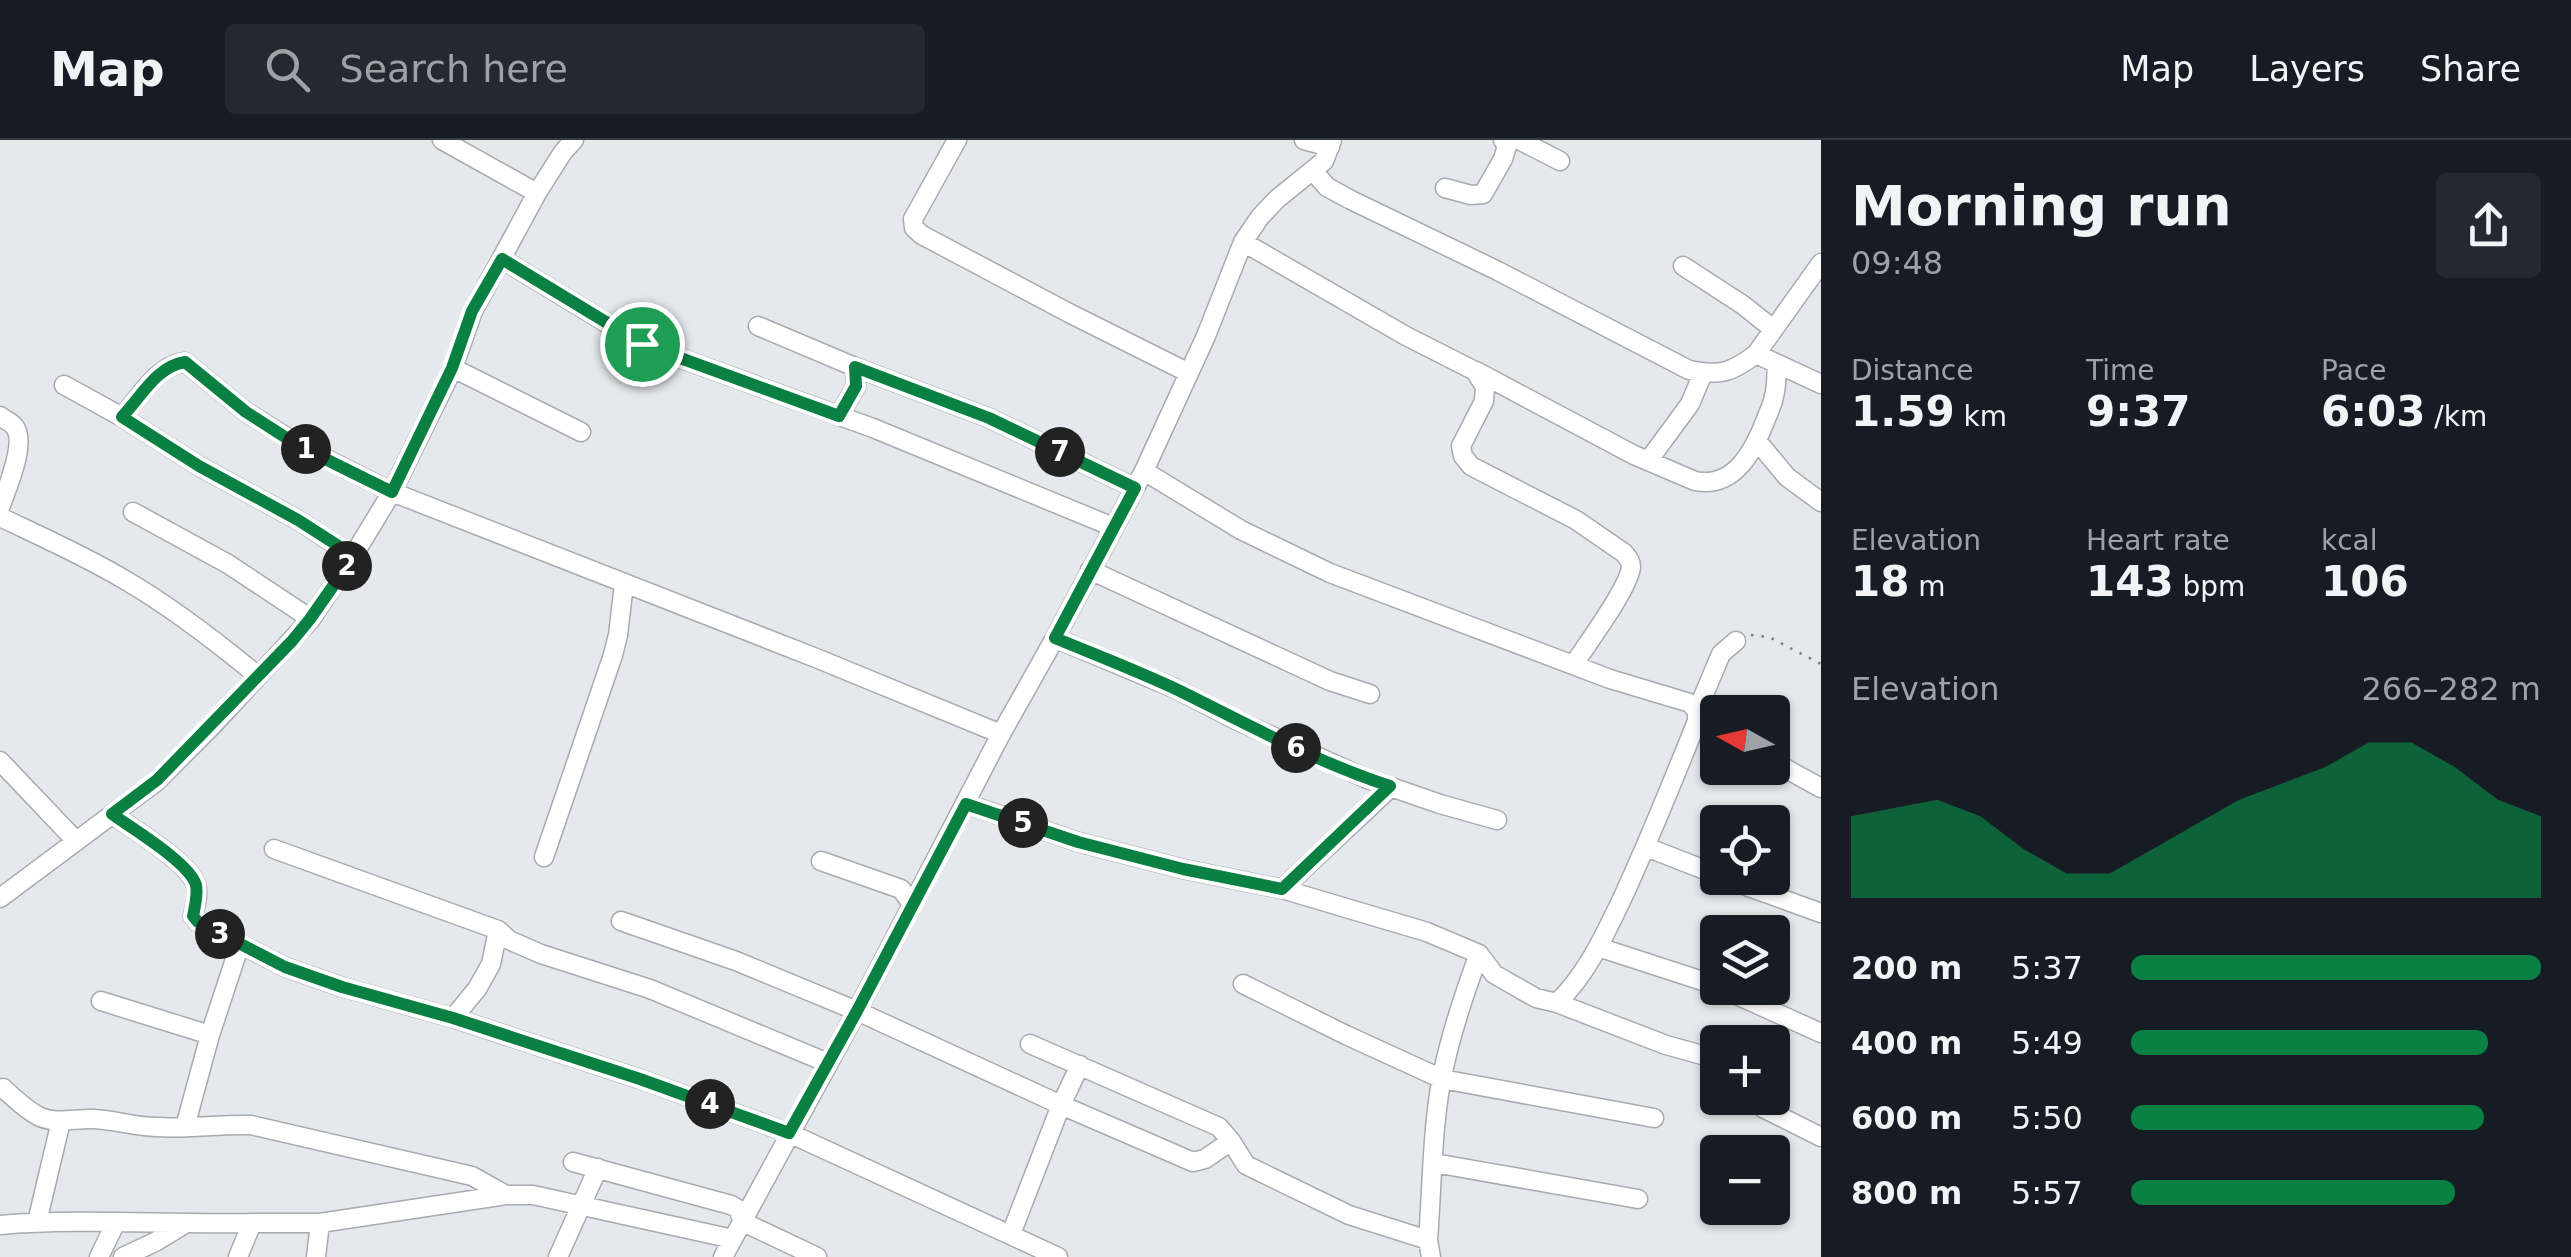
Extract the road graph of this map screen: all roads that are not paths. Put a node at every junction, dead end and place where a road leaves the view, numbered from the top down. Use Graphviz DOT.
graph roads {
  1 [pos="442,140"];
  2 [pos="574,140"];
  3 [pos="957,140"];
  4 [pos="1304,140"];
  5 [pos="1503,140"];
  6 [pos="1532,143"];
  7 [pos="1331,144"];
  8 [pos="1560,161"];
  9 [pos="1314,172"];
  10 [pos="1445,188"];
  11 [pos="537,193"];
  12 [pos="1243,242"];
  13 [pos="502,259"];
  14 [pos="1821,263"];
  15 [pos="1683,266"];
  16 [pos="758,326"];
  17 [pos="1773,328"];
  18 [pos="1756,354"];
  19 [pos="1777,364"];
  20 [pos="855,367"];
  21 [pos="452,368"];
  22 [pos="1476,370"];
  23 [pos="1189,373"];
  24 [pos="1704,373"];
  25 [pos="1821,384"];
  26 [pos="64,385"];
  27 [pos="0,416"];
  28 [pos="839,416"];
  29 [pos="122,417"];
  30 [pos="582,432"];
  31 [pos="1758,442"];
  32 [pos="1648,461"];
  33 [pos="1140,480"];
  34 [pos="392,492"];
  35 [pos="1821,502"];
  36 [pos="0,508"];
  37 [pos="132,512"];
  38 [pos="0,517"];
  39 [pos="1114,527"];
  40 [pos="354,556"];
  41 [pos="1090,570"];
  42 [pos="624,584"];
  43 [pos="310,619"];
  44 [pos="1055,638"];
  45 [pos="1736,641"];
  46 [pos="1574,664"];
  47 [pos="258,676"];
  48 [pos="1370,694"];
  49 [pos="1697,716"];
  50 [pos="1700,719"];
  51 [pos="1001,734"];
  52 [pos="0,762"];
  53 [pos="1790,771"];
  54 [pos="1390,786"];
  55 [pos="1821,788"];
  56 [pos="966,804"];
  57 [pos="112,814"];
  58 [pos="1497,820"];
  59 [pos="76,842"];
  60 [pos="1646,847"];
  61 [pos="274,848"];
  62 [pos="544,857"];
  63 [pos="821,861"];
  64 [pos="1700,868"];
  65 [pos="1282,889"];
  66 [pos="1772,895"];
  67 [pos="0,898"];
  68 [pos="912,904"];
  69 [pos="1821,913"];
  70 [pos="621,921"];
  71 [pos="498,930"];
  72 [pos="240,944"];
  73 [pos="1598,946"];
  74 [pos="1479,954"];
  75 [pos="1700,981"];
  76 [pos="1243,984"];
  77 [pos="100,1001"];
  78 [pos="1557,1003"];
  79 [pos="1759,1005"];
  80 [pos="857,1011"];
  81 [pos="453,1018"];
  82 [pos="1821,1033"];
  83 [pos="210,1035"];
  84 [pos="1030,1044"];
  85 [pos="1700,1054"];
  86 [pos="828,1063"];
  87 [pos="1080,1066"];
  88 [pos="1442,1079"];
  89 [pos="3,1088"];
  90 [pos="1061,1105"];
  91 [pos="1776,1115"];
  92 [pos="1654,1118"];
  93 [pos="61,1121"];
  94 [pos="186,1127"];
  95 [pos="789,1133"];
  96 [pos="1821,1137"];
  97 [pos="1232,1142"];
  98 [pos="574,1162"];
  99 [pos="1434,1163"];
  100 [pos="598,1168"];
  101 [pos="506,1195"];
  102 [pos="1638,1199"];
  103 [pos="582,1205"];
  104 [pos="36,1222"];
  105 [pos="743,1222"];
  106 [pos="252,1223"];
  107 [pos="320,1223"];
  108 [pos="115,1224"];
  109 [pos="183,1224"];
  110 [pos="0,1225"];
  111 [pos="1011,1234"];
  112 [pos="733,1239"];
  113 [pos="1429,1248"];
  114 [pos="99,1257"];
  115 [pos="123,1257"];
  116 [pos="238,1257"];
  117 [pos="316,1257"];
  118 [pos="558,1257"];
  119 [pos="723,1257"];
  120 [pos="818,1257"];
  121 [pos="1058,1257"];
  1 -- 11 [label="street"];
  2 -- 11 [label="street"];
  3 -- 23 [label="street"];
  4 -- 7 [label="street"];
  5 -- 10 [label="street"];
  6 -- 8 [label="street"];
  7 -- 9 [label="street"];
  9 -- 12 [label="street"];
  9 -- 24 [label="street"];
  11 -- 13 [label="street"];
  12 -- 22 [label="street"];
  12 -- 23 [label="street"];
  13 -- 21 [label="street"];
  13 -- 28 [label="street"];
  14 -- 17 [label="street"];
  15 -- 17 [label="street"];
  16 -- 20 [label="street"];
  17 -- 18 [label="street"];
  18 -- 19 [label="street"];
  18 -- 24 [label="street"];
  19 -- 25 [label="street"];
  19 -- 31 [label="street"];
  20 -- 28 [label="street"];
  20 -- 33 [label="street"];
  21 -- 30 [label="street"];
  21 -- 34 [label="street"];
  22 -- 32 [label="street"];
  22 -- 46 [label="street"];
  23 -- 33 [label="street"];
  24 -- 32 [label="street"];
  26 -- 29 [label="street"];
  27 -- 36 [label="street"];
  28 -- 39 [label="street"];
  29 -- 34 [label="street"];
  29 -- 40 [label="street"];
  31 -- 32 [label="street"];
  31 -- 35 [label="street"];
  33 -- 39 [label="street"];
  33 -- 46 [label="street"];
  34 -- 40 [label="street"];
  34 -- 42 [label="street"];
  37 -- 43 [label="street"];
  38 -- 47 [label="street"];
  39 -- 41 [label="street"];
  40 -- 43 [label="street"];
  41 -- 44 [label="street"];
  41 -- 48 [label="street"];
  42 -- 51 [label="street"];
  42 -- 62 [label="street"];
  43 -- 47 [label="street"];
  44 -- 51 [label="street"];
  44 -- 54 [label="street"];
  45 -- 49 [label="street"];
  46 -- 49 [label="street"];
  47 -- 57 [label="street"];
  49 -- 50 [label="street"];
  49 -- 60 [label="street"];
  51 -- 56 [label="street"];
  52 -- 59 [label="street"];
  53 -- 55 [label="street"];
  54 -- 58 [label="street"];
  54 -- 65 [label="street"];
  56 -- 65 [label="street"];
  56 -- 68 [label="street"];
  57 -- 59 [label="street"];
  57 -- 72 [label="street"];
  59 -- 67 [label="street"];
  60 -- 64 [label="street"];
  60 -- 73 [label="street"];
  61 -- 71 [label="street"];
  63 -- 68 [label="street"];
  65 -- 74 [label="street"];
  66 -- 69 [label="street"];
  68 -- 80 [label="street"];
  70 -- 80 [label="street"];
  71 -- 81 [label="street"];
  71 -- 86 [label="street"];
  72 -- 81 [label="street"];
  72 -- 83 [label="street"];
  73 -- 75 [label="street"];
  73 -- 78 [label="street"];
  74 -- 78 [label="street"];
  74 -- 88 [label="street"];
  76 -- 88 [label="street"];
  77 -- 83 [label="street"];
  78 -- 85 [label="street"];
  79 -- 82 [label="street"];
  80 -- 86 [label="street"];
  80 -- 90 [label="street"];
  81 -- 95 [label="street"];
  83 -- 94 [label="street"];
  84 -- 87 [label="street"];
  86 -- 95 [label="street"];
  87 -- 90 [label="street"];
  87 -- 97 [label="street"];
  88 -- 92 [label="street"];
  88 -- 99 [label="street"];
  89 -- 93 [label="street"];
  90 -- 97 [label="street"];
  90 -- 111 [label="street"];
  91 -- 96 [label="street"];
  93 -- 94 [label="street"];
  93 -- 104 [label="street"];
  94 -- 101 [label="street"];
  95 -- 105 [label="street"];
  95 -- 111 [label="street"];
  97 -- 113 [label="street"];
  98 -- 100 [label="street"];
  99 -- 102 [label="street"];
  99 -- 113 [label="street"];
  100 -- 103 [label="street"];
  100 -- 105 [label="street"];
  101 -- 103 [label="street"];
  101 -- 107 [label="street"];
  103 -- 112 [label="street"];
  103 -- 118 [label="street"];
  104 -- 108 [label="street"];
  104 -- 110 [label="street"];
  105 -- 112 [label="street"];
  105 -- 120 [label="street"];
  106 -- 107 [label="street"];
  106 -- 109 [label="street"];
  106 -- 116 [label="street"];
  107 -- 117 [label="street"];
  108 -- 109 [label="street"];
  108 -- 114 [label="street"];
  109 -- 115 [label="street"];
  111 -- 121 [label="street"];
  112 -- 119 [label="street"];
}
